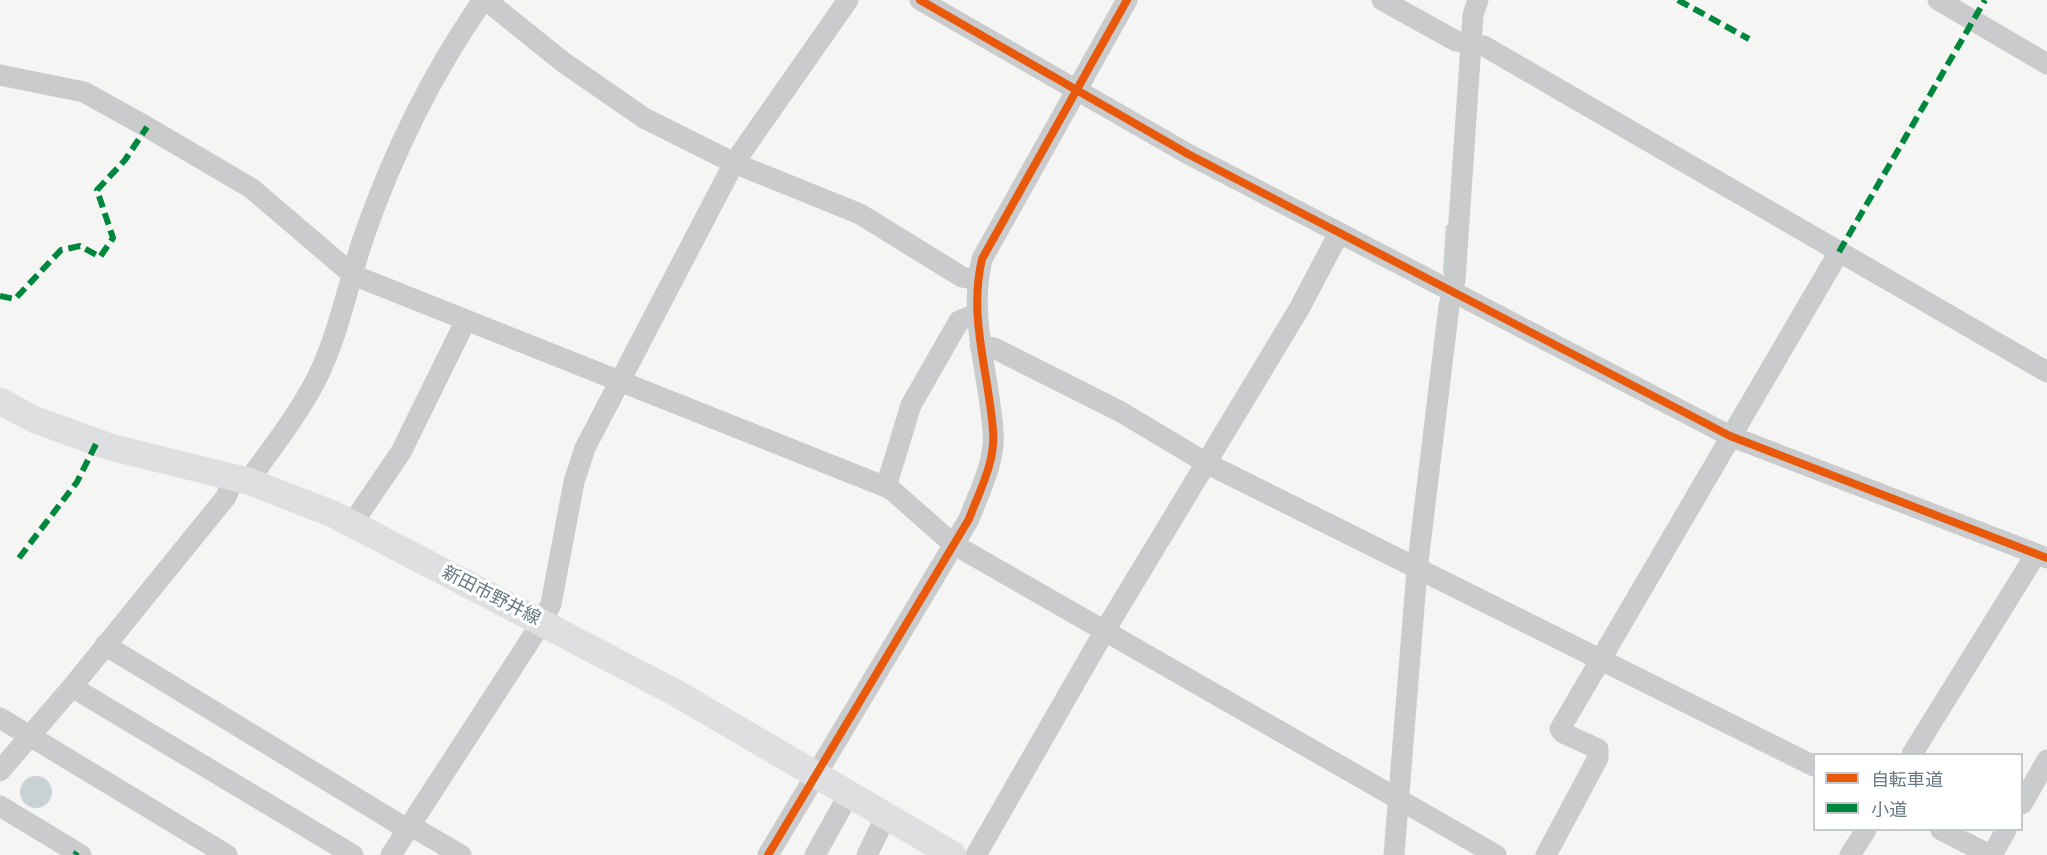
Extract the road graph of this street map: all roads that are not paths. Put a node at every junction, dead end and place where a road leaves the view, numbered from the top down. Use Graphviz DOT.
graph roads {
  1 [pos="485,0"];
  2 [pos="848,0"];
  3 [pos="920,0"];
  4 [pos="1127,0"];
  5 [pos="1382,0"];
  6 [pos="1478,0"];
  7 [pos="1938,0"];
  8 [pos="1464,42"];
  9 [pos="2047,64"];
  10 [pos="0,75"];
  11 [pos="1078,91"];
  12 [pos="734,163"];
  13 [pos="1340,233"];
  14 [pos="1839,252"];
  15 [pos="353,275"];
  16 [pos="977,280"];
  17 [pos="1452,293"];
  18 [pos="976,314"];
  19 [pos="466,320"];
  20 [pos="980,346"];
  21 [pos="2047,372"];
  22 [pos="618,383"];
  23 [pos="0,401"];
  24 [pos="1730,436"];
  25 [pos="1208,464"];
  26 [pos="241,479"];
  27 [pos="886,487"];
  28 [pos="352,524"];
  29 [pos="953,544"];
  30 [pos="2041,556"];
  31 [pos="1417,570"];
  32 [pos="542,622"];
  33 [pos="1104,632"];
  34 [pos="105,645"];
  35 [pos="1599,661"];
  36 [pos="72,687"];
  37 [pos="0,718"];
  38 [pos="30,736"];
  39 [pos="1913,753"];
  40 [pos="2047,760"];
  41 [pos="1813,765"];
  42 [pos="0,771"];
  43 [pos="814,774"];
  44 [pos="849,794"];
  45 [pos="1399,800"];
  46 [pos="2023,802"];
  47 [pos="0,807"];
  48 [pos="886,816"];
  49 [pos="408,828"];
  50 [pos="1865,831"];
  51 [pos="1943,831"];
  52 [pos="2005,831"];
  53 [pos="1491,854"];
  54 [pos="81,855"];
  55 [pos="227,855"];
  56 [pos="353,855"];
  57 [pos="391,855"];
  58 [pos="461,855"];
  59 [pos="768,855"];
  60 [pos="815,855"];
  61 [pos="867,855"];
  62 [pos="953,855"];
  63 [pos="976,855"];
  64 [pos="1394,855"];
  65 [pos="1546,855"];
  66 [pos="1850,855"];
  67 [pos="1991,855"];
  1 -- 12 [label="street"];
  1 -- 15 [label="street"];
  2 -- 12 [label="street"];
  3 -- 11 [label="street"];
  4 -- 11 [label="street"];
  5 -- 8 [label="street"];
  6 -- 8 [label="street"];
  7 -- 9 [label="street"];
  8 -- 14 [label="street"];
  8 -- 17 [label="street"];
  10 -- 15 [label="street"];
  11 -- 13 [label="street"];
  11 -- 16 [label="street"];
  12 -- 16 [label="street"];
  12 -- 22 [label="street"];
  13 -- 17 [label="street"];
  13 -- 25 [label="street"];
  14 -- 21 [label="street"];
  14 -- 24 [label="street"];
  15 -- 19 [label="street"];
  15 -- 26 [label="street"];
  16 -- 18 [label="street"];
  17 -- 24 [label="street"];
  17 -- 31 [label="street"];
  18 -- 20 [label="street"];
  18 -- 27 [label="street"];
  19 -- 22 [label="street"];
  19 -- 28 [label="street"];
  20 -- 25 [label="street"];
  20 -- 29 [label="street"];
  22 -- 27 [label="street"];
  22 -- 32 [label="street"];
  23 -- 26 [label="main road, 新田市野井線"];
  24 -- 30 [label="street"];
  24 -- 35 [label="street"];
  25 -- 31 [label="street"];
  25 -- 33 [label="street"];
  26 -- 28 [label="main road, 新田市野井線"];
  26 -- 34 [label="street"];
  27 -- 29 [label="street"];
  28 -- 32 [label="main road, 新田市野井線"];
  29 -- 33 [label="street"];
  29 -- 43 [label="street"];
  30 -- 39 [label="street"];
  31 -- 35 [label="street"];
  31 -- 45 [label="street"];
  32 -- 43 [label="main road, 新田市野井線"];
  32 -- 49 [label="street"];
  33 -- 45 [label="street"];
  33 -- 63 [label="street"];
  34 -- 36 [label="street"];
  34 -- 49 [label="street"];
  35 -- 41 [label="street"];
  35 -- 65 [label="street"];
  36 -- 38 [label="street"];
  36 -- 56 [label="street"];
  37 -- 38 [label="street"];
  38 -- 42 [label="street"];
  38 -- 55 [label="street"];
  40 -- 46 [label="street"];
  43 -- 44 [label="main road, 新田市野井線"];
  43 -- 59 [label="street"];
  44 -- 48 [label="main road, 新田市野井線"];
  44 -- 60 [label="street"];
  45 -- 53 [label="street"];
  45 -- 64 [label="street"];
  47 -- 54 [label="street"];
  48 -- 61 [label="street"];
  48 -- 62 [label="main road, 新田市野井線"];
  49 -- 57 [label="street"];
  49 -- 58 [label="street"];
  50 -- 66 [label="street"];
  51 -- 67 [label="street"];
  52 -- 67 [label="street"];
}
